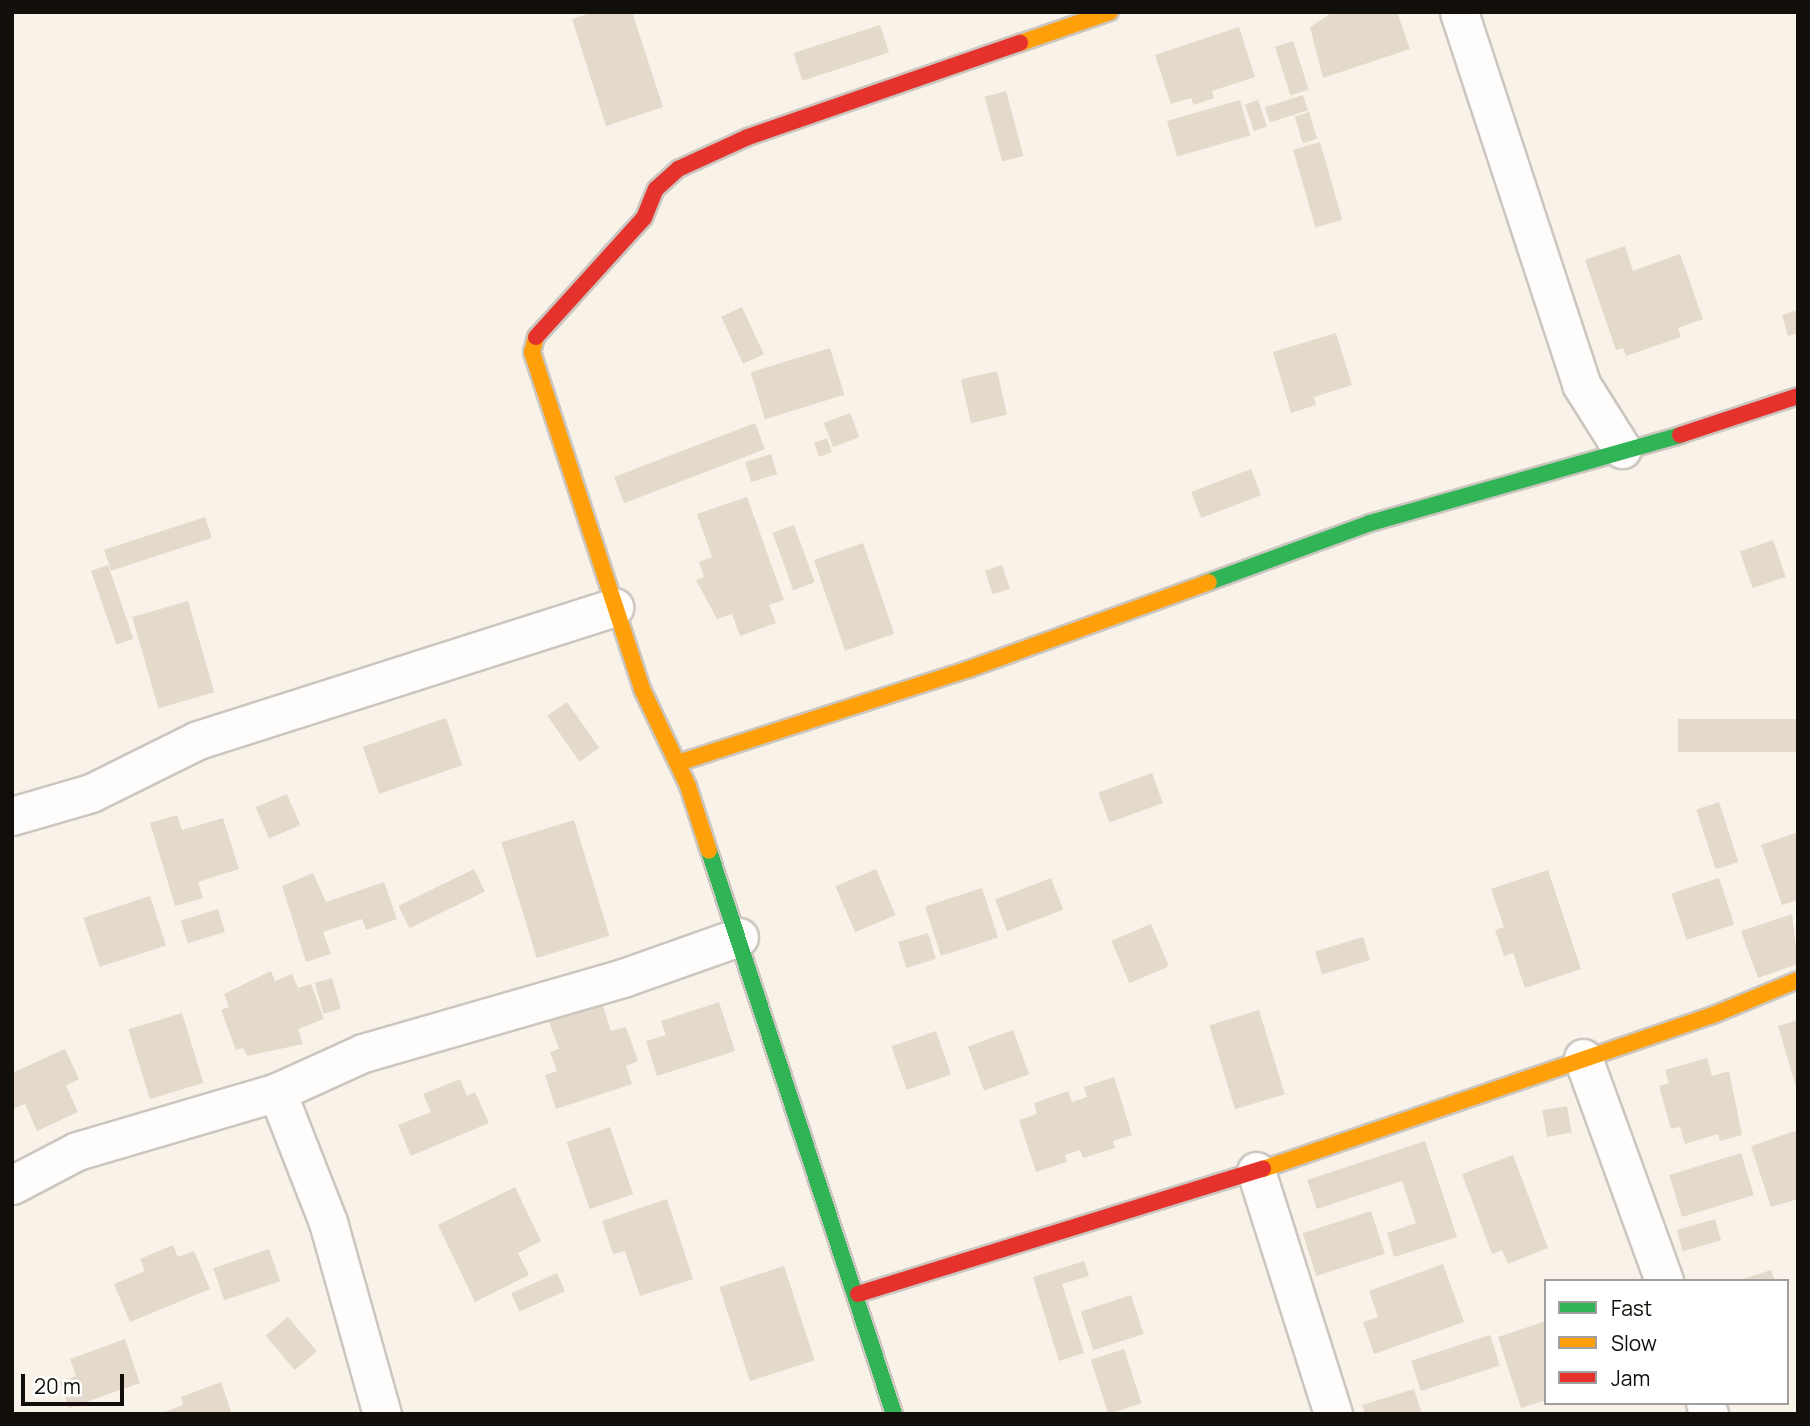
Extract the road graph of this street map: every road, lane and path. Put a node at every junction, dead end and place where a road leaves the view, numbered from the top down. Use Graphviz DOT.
graph roads {
  1 [pos="1110,12"];
  2 [pos="1459,12"];
  3 [pos="1035,24"];
  4 [pos="1798,396"];
  5 [pos="1622,449"];
  6 [pos="614,607"];
  7 [pos="678,763"];
  8 [pos="12,816"];
  9 [pos="739,937"];
  10 [pos="1798,980"];
  11 [pos="1583,1058"];
  12 [pos="277,1092"];
  13 [pos="1256,1171"];
  14 [pos="12,1185"];
  15 [pos="1663,1279"];
  16 [pos="858,1294"];
  17 [pos="382,1414"];
  18 [pos="894,1414"];
  19 [pos="1333,1414"];
  1 -- 3 [label="street"];
  2 -- 5 [label="street"];
  3 -- 6 [label="street"];
  4 -- 5 [label="street"];
  5 -- 7 [label="street"];
  6 -- 7 [label="street"];
  6 -- 8 [label="street"];
  7 -- 9 [label="street"];
  9 -- 12 [label="street"];
  9 -- 16 [label="street"];
  10 -- 11 [label="street"];
  11 -- 13 [label="street"];
  11 -- 15 [label="street"];
  12 -- 14 [label="street"];
  12 -- 17 [label="street"];
  13 -- 16 [label="street"];
  13 -- 19 [label="street"];
  16 -- 18 [label="street"];
}
